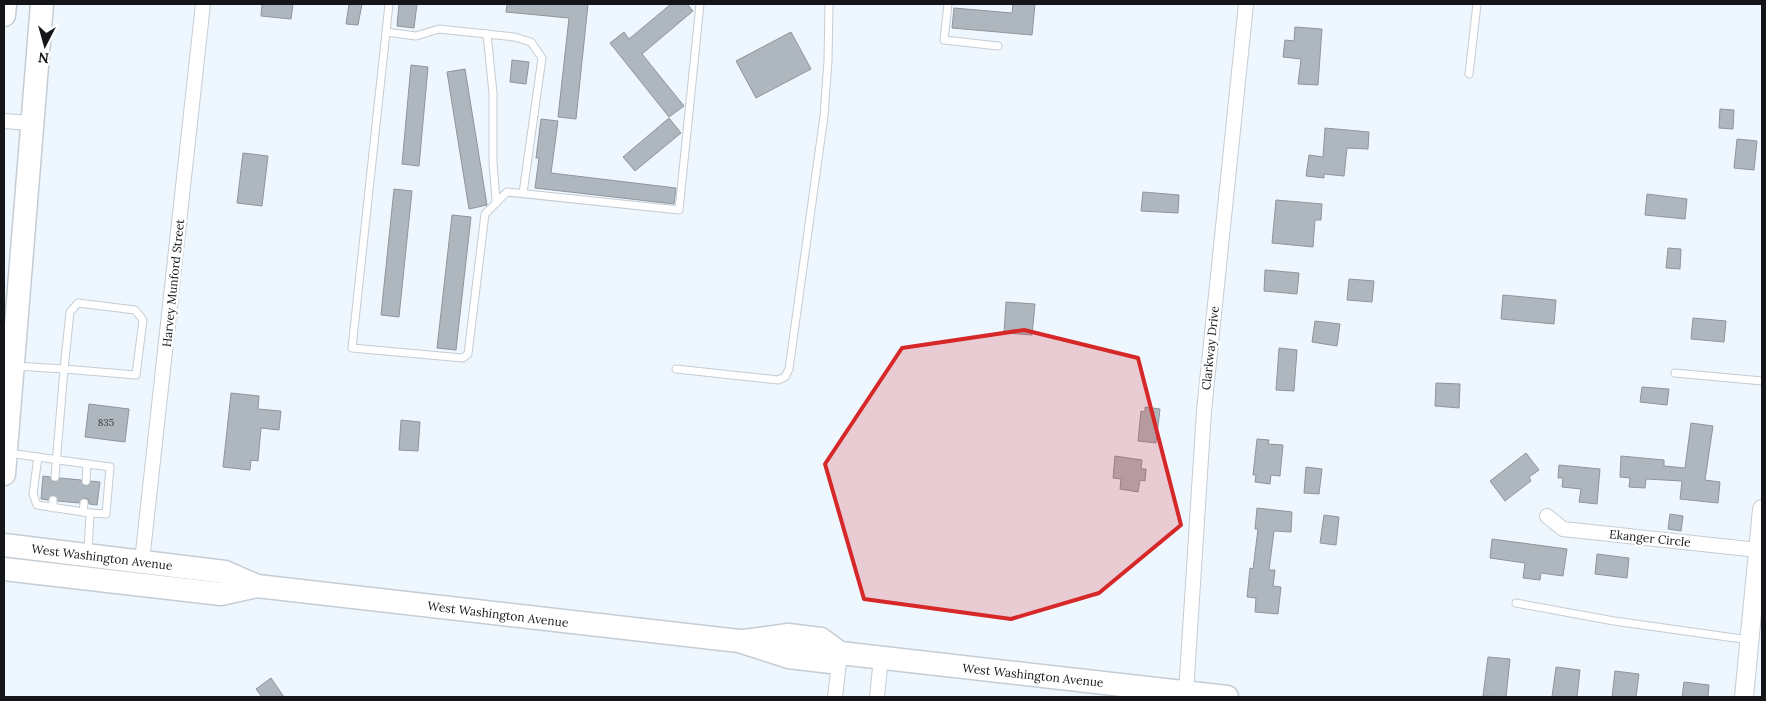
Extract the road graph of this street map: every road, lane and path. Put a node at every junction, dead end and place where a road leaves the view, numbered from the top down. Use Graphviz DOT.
graph roads {
  1 [pos="5,4"];
  2 [pos="42,4"];
  3 [pos="203,4"];
  4 [pos="389,4"];
  5 [pos="700,4"];
  6 [pos="829,4"];
  7 [pos="948,4"];
  8 [pos="1246,4"];
  9 [pos="1476,4"];
  10 [pos="4,15"];
  11 [pos="386,32"];
  12 [pos="487,34"];
  13 [pos="998,46"];
  14 [pos="1469,74"];
  15 [pos="4,120"];
  16 [pos="32,124"];
  17 [pos="522,193"];
  18 [pos="496,200"];
  19 [pos="12,366"];
  20 [pos="64,369"];
  21 [pos="676,369"];
  22 [pos="1675,373"];
  23 [pos="1762,382"];
  24 [pos="38,457"];
  25 [pos="57,460"];
  26 [pos="5,463"];
  27 [pos="87,464"];
  28 [pos="55,478"];
  29 [pos="86,481"];
  30 [pos="84,503"];
  31 [pos="1762,509"];
  32 [pos="87,513"];
  33 [pos="1546,516"];
  34 [pos="4,545"];
  35 [pos="1758,550"];
  36 [pos="88,555"];
  37 [pos="142,561"];
  38 [pos="4,569"];
  39 [pos="258,586"];
  40 [pos="1516,603"];
  41 [pos="1749,640"];
  42 [pos="840,653"];
  43 [pos="881,658"];
  44 [pos="1186,693"];
  45 [pos="835,697"];
  46 [pos="877,697"];
  47 [pos="1227,697"];
  48 [pos="1744,697"];
  1 -- 10 [label="main road"];
  2 -- 16 [label="main road"];
  3 -- 37 [label="street, Harvey Munford Street"];
  4 -- 11 [label="lane"];
  5 -- 17 [label="lane"];
  6 -- 21 [label="lane"];
  7 -- 13 [label="lane"];
  8 -- 44 [label="street, Clarkway Drive"];
  9 -- 14 [label="lane"];
  11 -- 12 [label="lane"];
  11 -- 18 [label="lane"];
  12 -- 17 [label="lane"];
  12 -- 18 [label="lane"];
  15 -- 16 [label="street"];
  16 -- 19 [label="main road"];
  17 -- 18 [label="lane"];
  19 -- 20 [label="lane"];
  19 -- 26 [label="main road"];
  20 -- 20 [label="lane"];
  20 -- 25 [label="lane"];
  22 -- 23 [label="lane"];
  24 -- 25 [label="lane"];
  24 -- 26 [label="lane"];
  24 -- 32 [label="lane"];
  25 -- 27 [label="lane"];
  25 -- 28 [label="lane"];
  27 -- 29 [label="lane"];
  27 -- 32 [label="lane"];
  30 -- 32 [label="lane"];
  31 -- 35 [label="street"];
  32 -- 36 [label="lane"];
  33 -- 35 [label="street, Ekanger Circle"];
  34 -- 36 [label="main road, West Washington Avenue"];
  35 -- 41 [label="street"];
  36 -- 37 [label="main road, West Washington Avenue"];
  37 -- 39 [label="main road, West Washington Avenue"];
  38 -- 39 [label="main road, West Washington Avenue"];
  39 -- 42 [label="main road, West Washington Avenue"];
  40 -- 41 [label="lane"];
  41 -- 48 [label="street"];
  42 -- 43 [label="main road, West Washington Avenue"];
  42 -- 45 [label="street"];
  43 -- 44 [label="main road, West Washington Avenue"];
  43 -- 46 [label="street"];
  44 -- 47 [label="main road, West Washington Avenue"];
}
